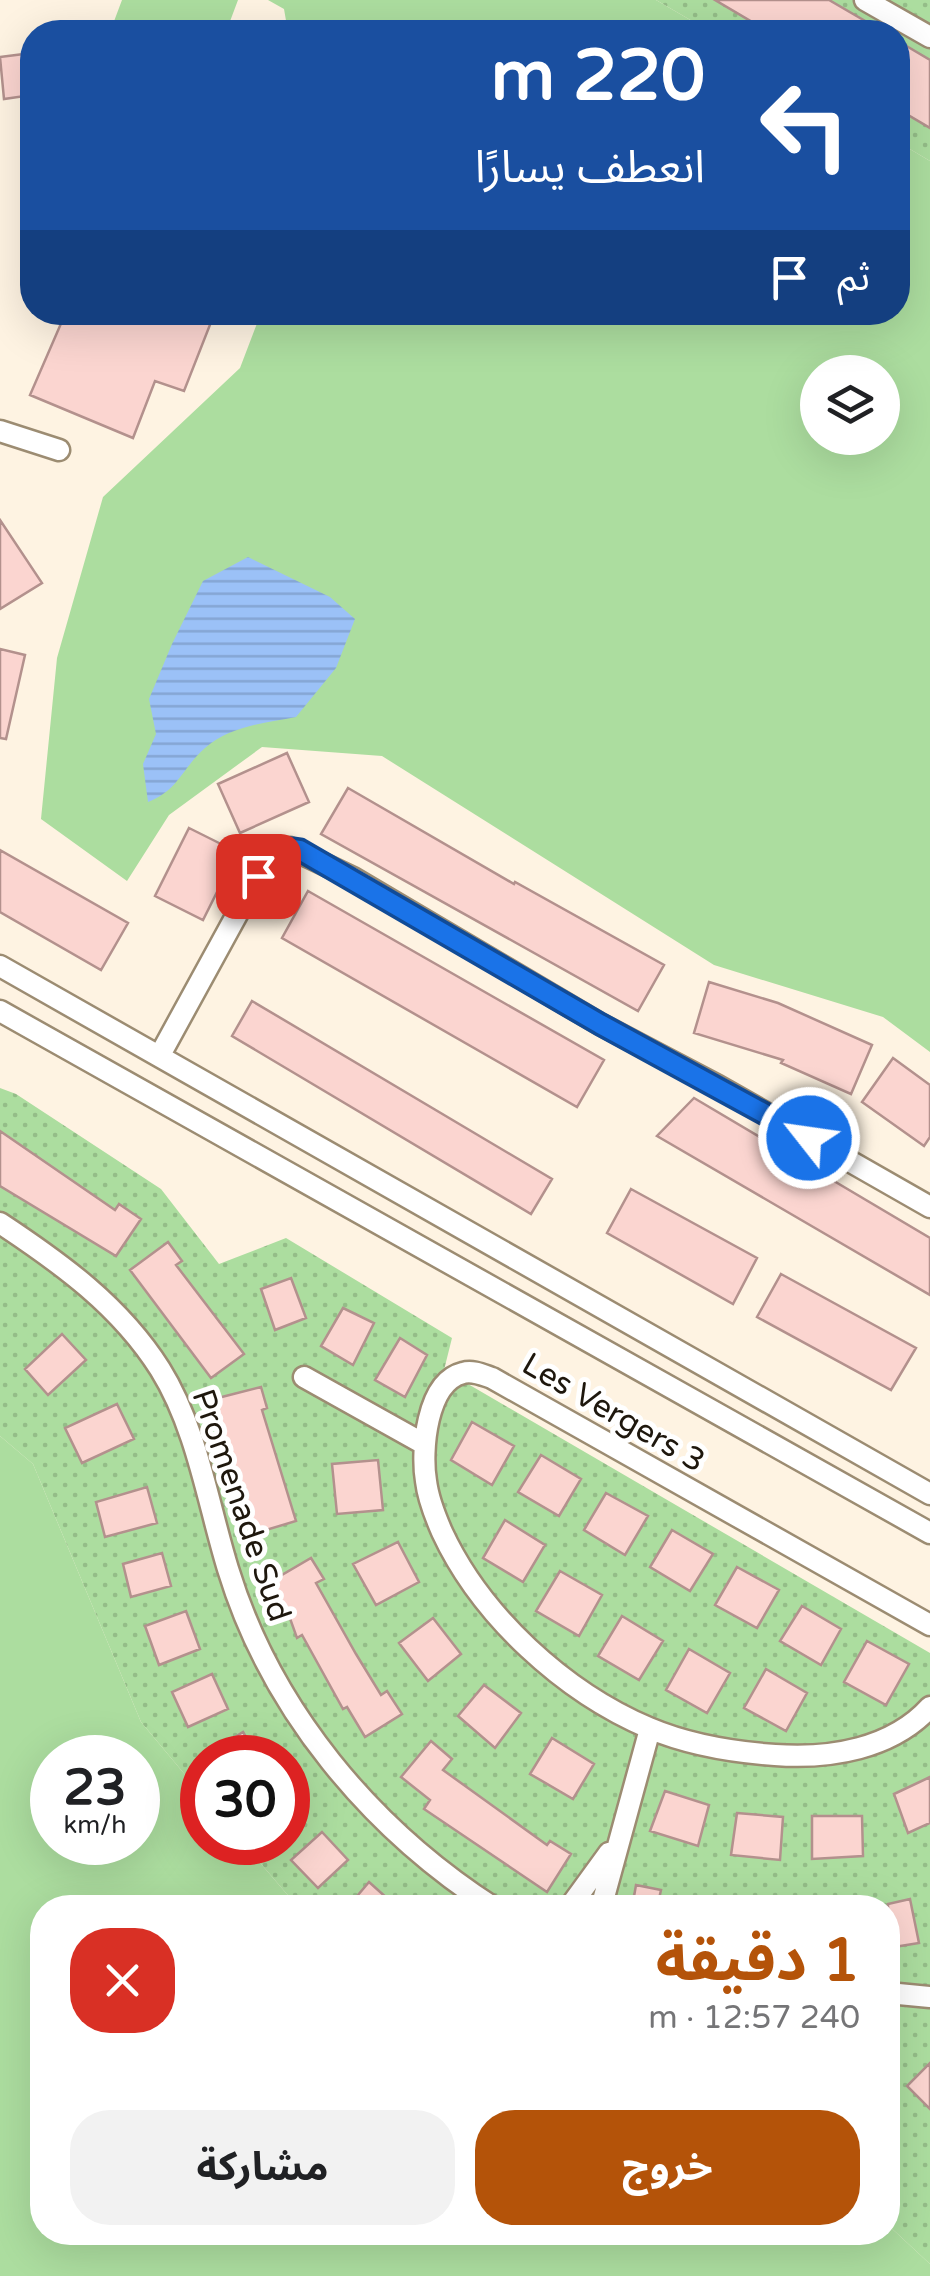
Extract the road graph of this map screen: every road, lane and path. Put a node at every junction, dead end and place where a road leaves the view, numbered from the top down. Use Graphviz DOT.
graph roads {
  1 [pos="864,0"];
  2 [pos="900,20"];
  3 [pos="0,431"];
  4 [pos="59,450"];
  5 [pos="0,966"];
  6 [pos="0,1011"];
  7 [pos="160,1055"];
  8 [pos="930,1208"];
  9 [pos="0,1223"];
  10 [pos="304,1377"];
  11 [pos="424,1444"];
  12 [pos="930,1494"];
  13 [pos="930,1533"];
  14 [pos="930,1624"];
  15 [pos="926,1717"];
  16 [pos="650,1728"];
  17 [pos="616,1844"];
  18 [pos="477,1895"];
  19 [pos="579,1895"];
  20 [pos="603,1895"];
  21 [pos="900,1993"];
  22 [pos="930,1997"];
  1 -- 2 [label="street"];
  3 -- 4 [label="street"];
  5 -- 7 [label="street"];
  6 -- 13 [label="street"];
  7 -- 8 [label="street"];
  7 -- 12 [label="street"];
  9 -- 18 [label="street, Promenade Sud"];
  10 -- 11 [label="street"];
  11 -- 14 [label="street, Les Vergers 3"];
  11 -- 16 [label="street, Les Vergers 3"];
  15 -- 16 [label="street, Les Vergers 3"];
  16 -- 17 [label="street"];
  17 -- 19 [label="street"];
  17 -- 20 [label="street"];
  21 -- 22 [label="street"];
}
